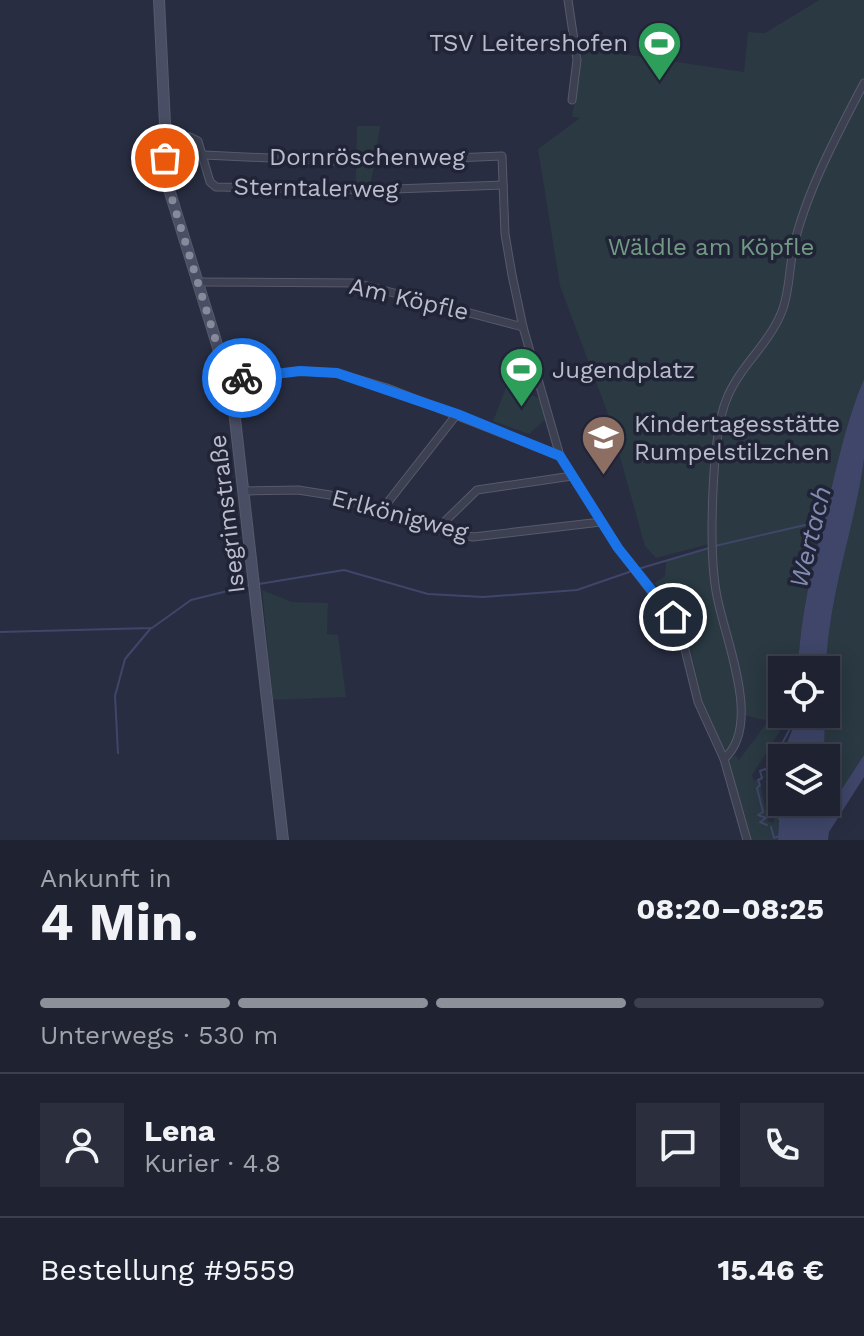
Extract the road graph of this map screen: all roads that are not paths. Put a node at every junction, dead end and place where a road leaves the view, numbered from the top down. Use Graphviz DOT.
graph roads {
  1 [pos="159,0"];
  2 [pos="568,0"];
  3 [pos="864,83"];
  4 [pos="572,100"];
  5 [pos="164,136"];
  6 [pos="204,155"];
  7 [pos="503,185"];
  8 [pos="198,282"];
  9 [pos="523,327"];
  10 [pos="228,380"];
  11 [pos="457,414"];
  12 [pos="560,456"];
  13 [pos="572,476"];
  14 [pos="246,491"];
  15 [pos="381,511"];
  16 [pos="601,522"];
  17 [pos="437,529"];
  18 [pos="724,759"];
  19 [pos="283,840"];
  20 [pos="747,840"];
  1 -- 5 [label="street, Isegrimstraße"];
  2 -- 4 [label="street"];
  3 -- 18 [label="street"];
  5 -- 6 [label="street, Sterntalerweg"];
  5 -- 8 [label="street, Isegrimstraße"];
  6 -- 7 [label="street, Sterntalerweg"];
  6 -- 7 [label="street, Dornröschenweg"];
  7 -- 9 [label="street"];
  8 -- 9 [label="street, Am Köpfle"];
  8 -- 10 [label="street, Isegrimstraße"];
  9 -- 12 [label="street"];
  10 -- 11 [label="street"];
  10 -- 14 [label="street, Isegrimstraße"];
  11 -- 12 [label="street"];
  11 -- 15 [label="street"];
  12 -- 13 [label="street"];
  13 -- 16 [label="street"];
  13 -- 17 [label="street"];
  14 -- 15 [label="street, Erlkönigweg"];
  14 -- 19 [label="street, Isegrimstraße"];
  15 -- 17 [label="street, Erlkönigweg"];
  16 -- 17 [label="street, Erlkönigweg"];
  16 -- 18 [label="street"];
  18 -- 20 [label="street"];
}
